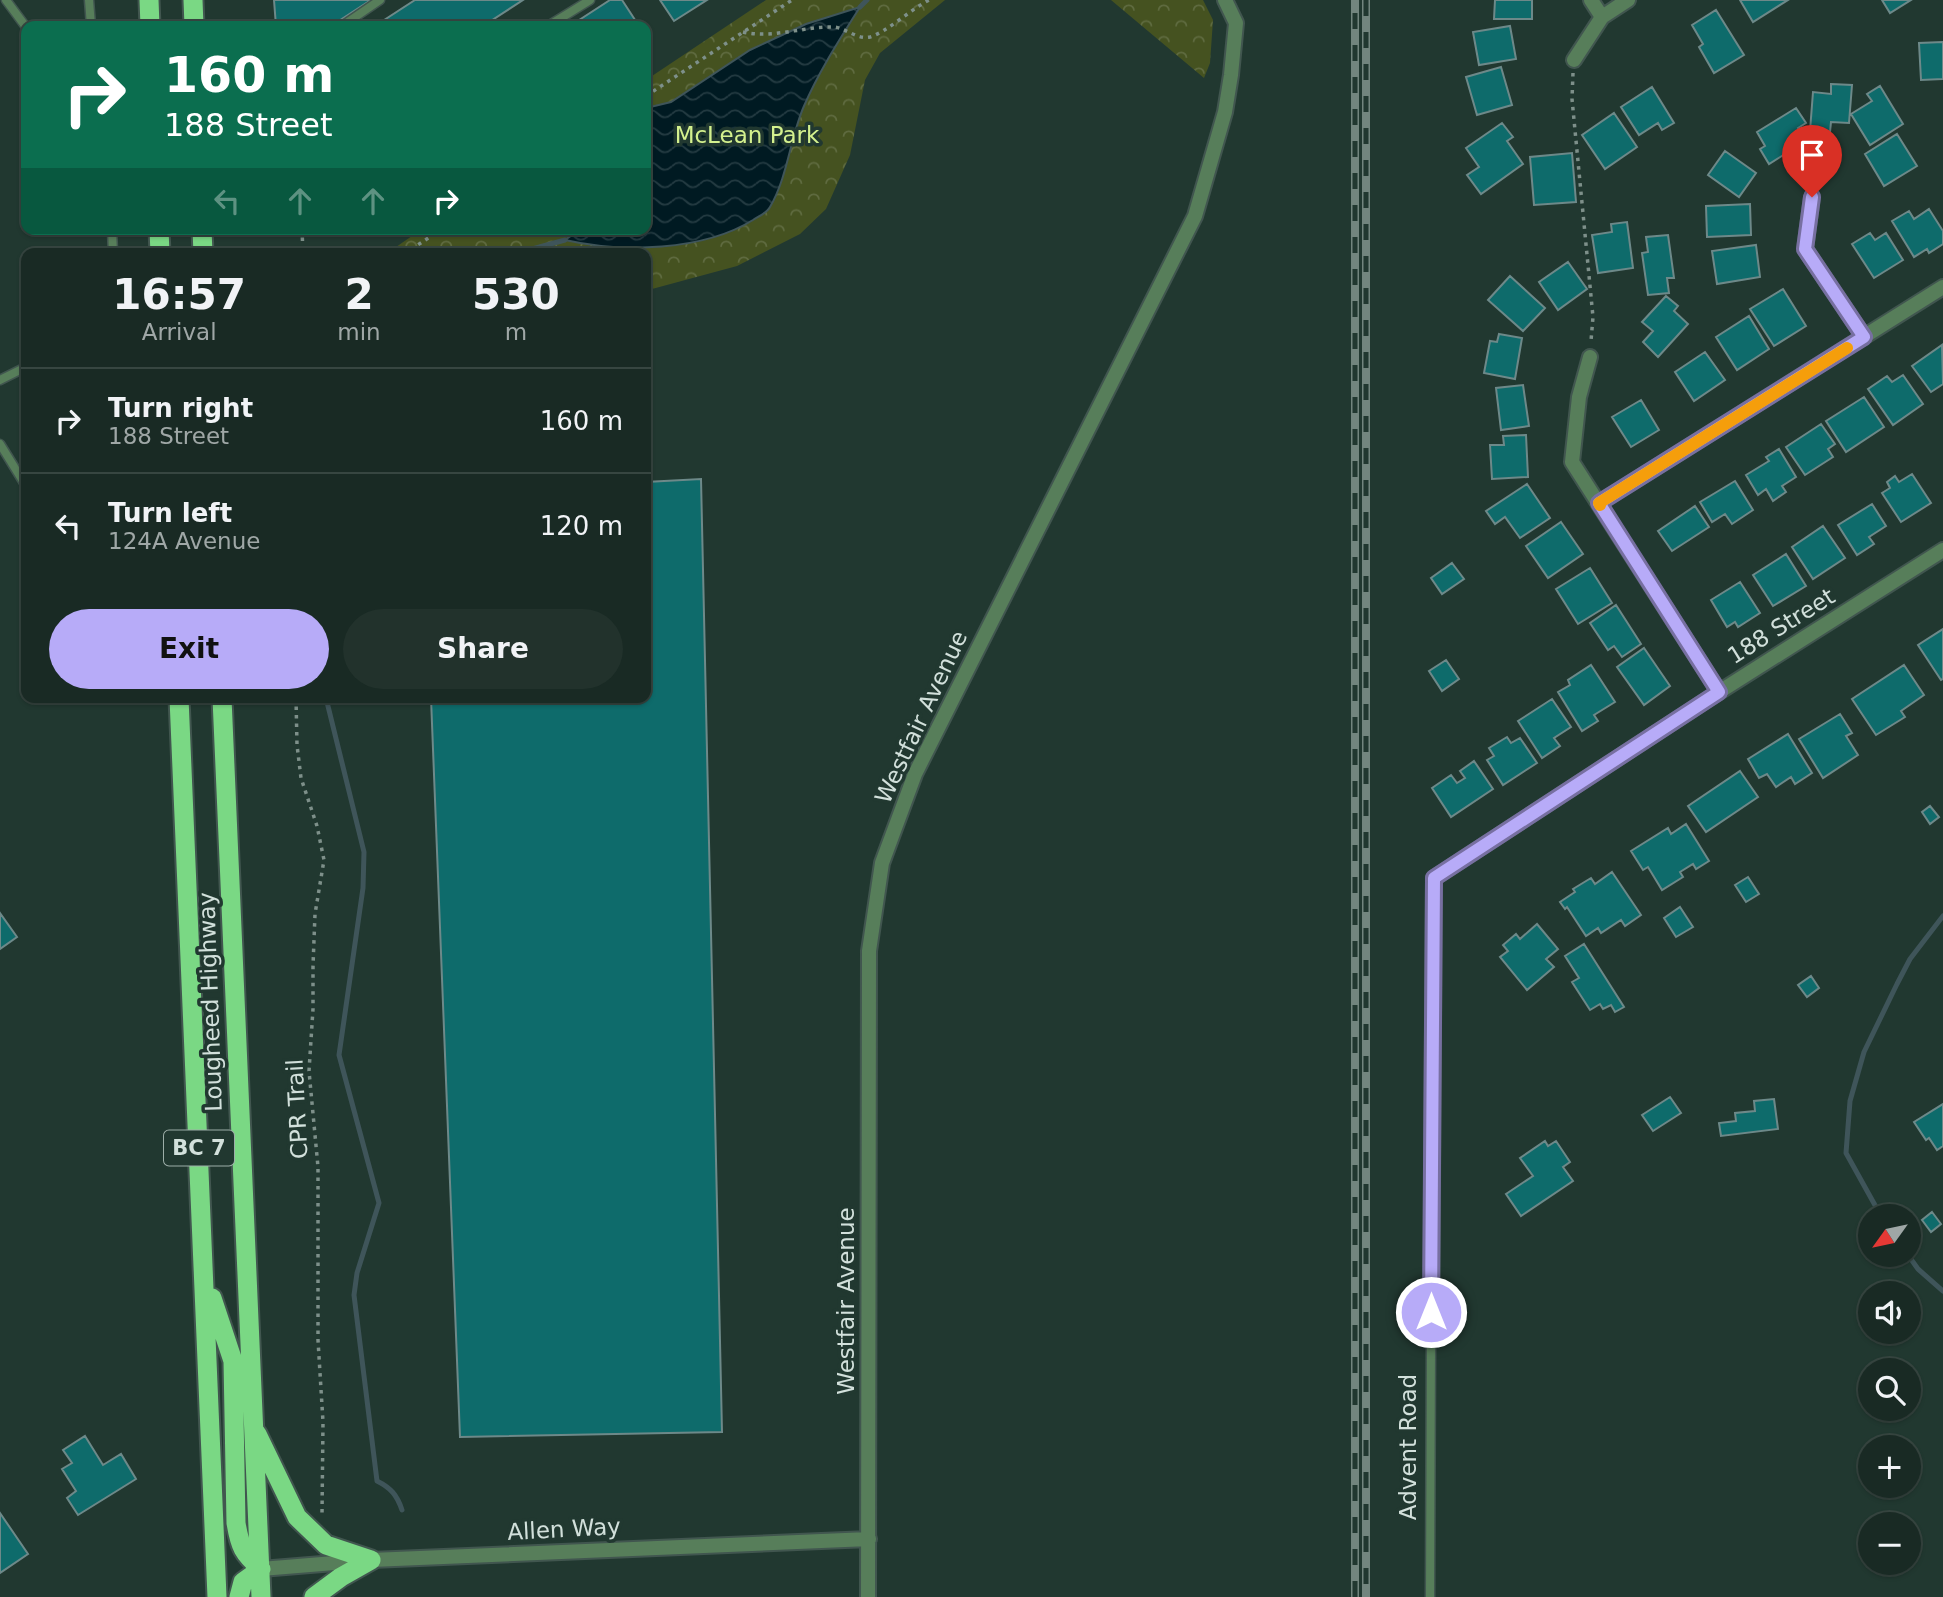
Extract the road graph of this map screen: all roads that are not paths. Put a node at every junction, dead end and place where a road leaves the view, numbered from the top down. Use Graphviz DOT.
graph roads {
  1 [pos="89,0"];
  2 [pos="149,0"];
  3 [pos="193,0"];
  4 [pos="380,0"];
  5 [pos="590,0"];
  6 [pos="1226,0"];
  7 [pos="1591,0"];
  8 [pos="1628,0"];
  9 [pos="11,2"];
  10 [pos="1602,17"];
  11 [pos="22,21"];
  12 [pos="91,21"];
  13 [pos="150,21"];
  14 [pos="194,21"];
  15 [pos="349,21"];
  16 [pos="556,21"];
  17 [pos="1574,60"];
  18 [pos="1812,197"];
  19 [pos="1943,287"];
  20 [pos="1864,337"];
  21 [pos="1590,357"];
  22 [pos="21,370"];
  23 [pos="0,380"];
  24 [pos="0,444"];
  25 [pos="21,477"];
  26 [pos="1599,503"];
  27 [pos="1943,550"];
  28 [pos="1719,692"];
  29 [pos="179,703"];
  30 [pos="222,703"];
  31 [pos="1434,878"];
  32 [pos="204,1273"];
  33 [pos="1431,1337"];
  34 [pos="253,1424"];
  35 [pos="869,1539"];
  36 [pos="371,1560"];
  37 [pos="261,1569"];
  38 [pos="217,1597"];
  39 [pos="239,1597"];
  40 [pos="261,1597"];
  41 [pos="314,1597"];
  42 [pos="868,1597"];
  43 [pos="1430,1597"];
  1 -- 12 [label="lane"];
  2 -- 13 [label="highway"];
  3 -- 14 [label="highway"];
  4 -- 15 [label="lane"];
  5 -- 16 [label="lane"];
  6 -- 35 [label="street, Westfair Avenue"];
  7 -- 10 [label="street"];
  8 -- 10 [label="street"];
  9 -- 11 [label="lane"];
  10 -- 17 [label="street"];
  18 -- 20 [label="street"];
  19 -- 20 [label="street"];
  20 -- 26 [label="street"];
  21 -- 26 [label="street"];
  22 -- 23 [label="lane"];
  24 -- 25 [label="lane"];
  26 -- 28 [label="street"];
  27 -- 28 [label="street, 188 Street"];
  28 -- 31 [label="street, 188 Street"];
  29 -- 32 [label="highway, Lougheed Highway / BC 7"];
  30 -- 34 [label="highway, Lougheed Highway / BC 7"];
  31 -- 33 [label="street, Advent Road"];
  32 -- 37 [label="highway"];
  32 -- 38 [label="highway, Lougheed Highway / BC 7"];
  33 -- 43 [label="lane, Advent Road"];
  34 -- 36 [label="highway"];
  34 -- 37 [label="highway, Lougheed Highway / BC 7"];
  35 -- 36 [label="street, Allen Way"];
  35 -- 42 [label="street, Westfair Avenue"];
  36 -- 37 [label="street, Allen Way"];
  36 -- 41 [label="highway"];
  37 -- 39 [label="highway"];
  37 -- 40 [label="highway, Lougheed Highway / BC 7"];
}
